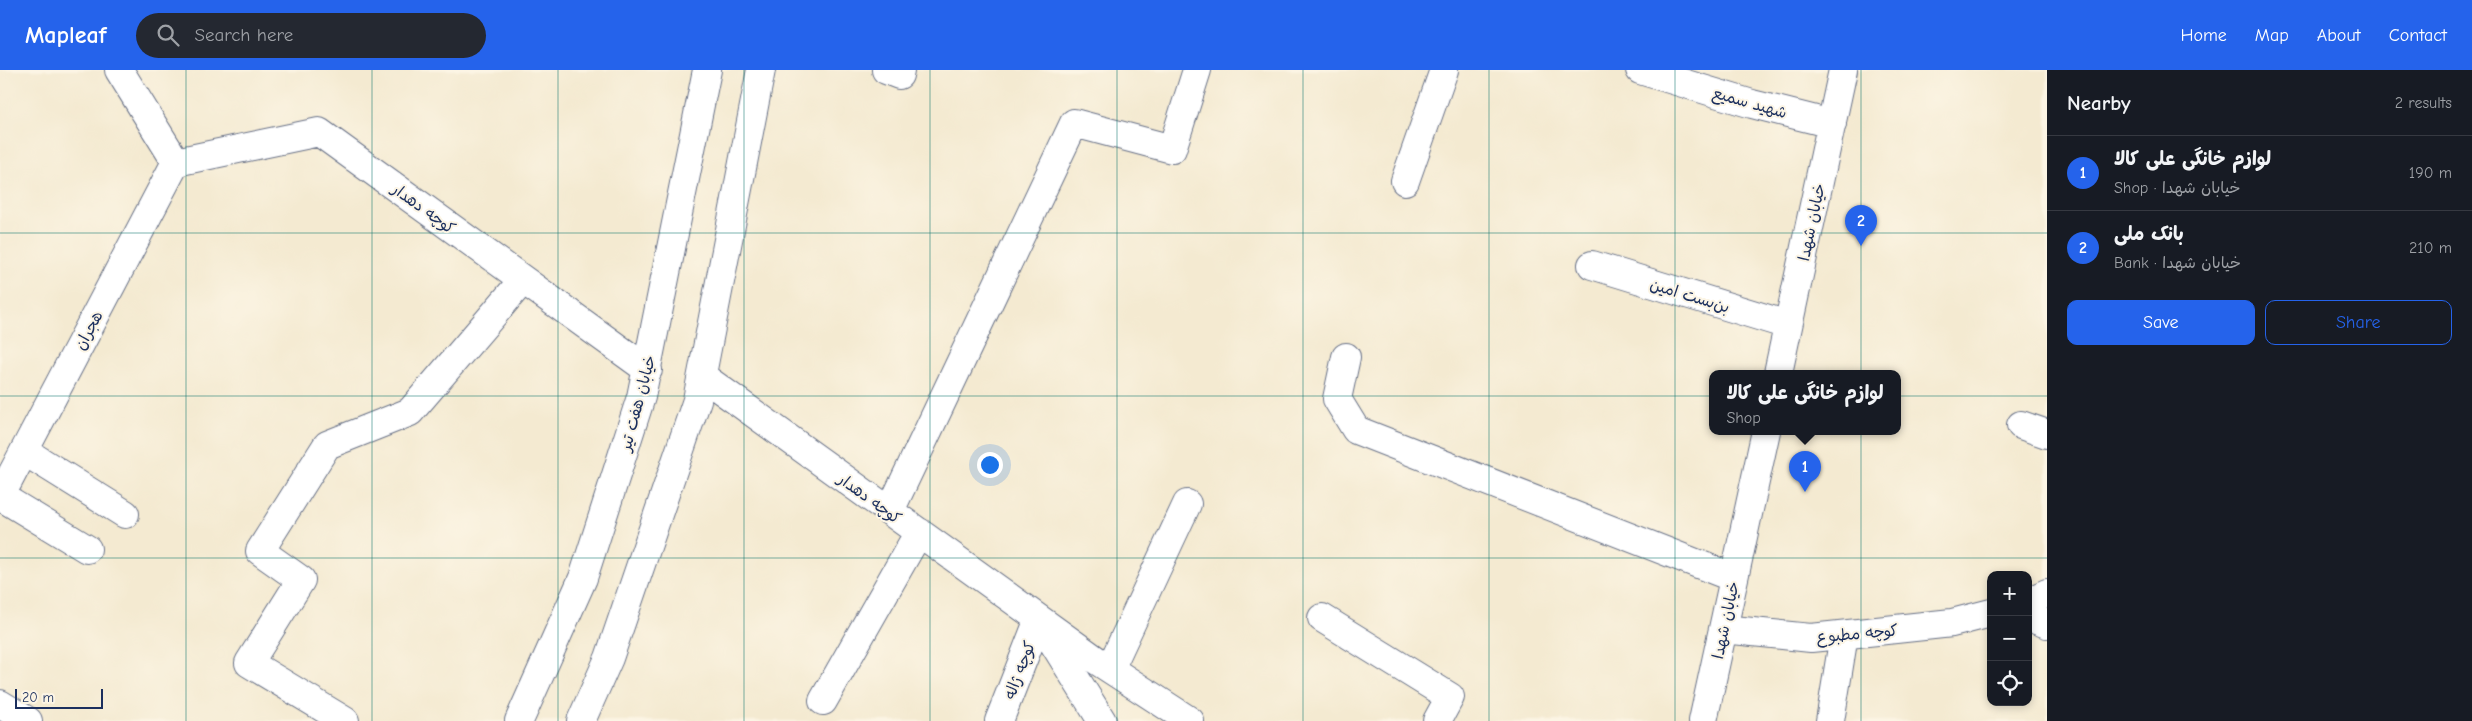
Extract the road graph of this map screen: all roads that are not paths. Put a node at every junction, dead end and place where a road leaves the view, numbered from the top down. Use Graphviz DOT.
graph roads {
  1 [pos="119,70"];
  2 [pos="707,70"];
  3 [pos="761,70"];
  4 [pos="886,70"];
  5 [pos="900,70"];
  6 [pos="1197,70"];
  7 [pos="1444,70"];
  8 [pos="1640,70"];
  9 [pos="1843,70"];
  10 [pos="1832,124"];
  11 [pos="176,162"];
  12 [pos="1405,181"];
  13 [pos="1592,265"];
  14 [pos="523,280"];
  15 [pos="1788,325"];
  16 [pos="1346,357"];
  17 [pos="648,370"];
  18 [pos="1779,370"];
  19 [pos="702,376"];
  20 [pos="2021,425"];
  21 [pos="2047,434"];
  22 [pos="1765,435"];
  23 [pos="24,451"];
  24 [pos="0,497"];
  25 [pos="1187,504"];
  26 [pos="890,511"];
  27 [pos="125,514"];
  28 [pos="918,532"];
  29 [pos="87,549"];
  30 [pos="1734,578"];
  31 [pos="2047,593"];
  32 [pos="2032,600"];
  33 [pos="1987,614"];
  34 [pos="1322,618"];
  35 [pos="2032,618"];
  36 [pos="1039,620"];
  37 [pos="2047,624"];
  38 [pos="1723,630"];
  39 [pos="1844,635"];
  40 [pos="1110,669"];
  41 [pos="823,701"];
  42 [pos="0,704"];
  43 [pos="28,721"];
  44 [pos="345,721"];
  45 [pos="519,721"];
  46 [pos="581,721"];
  47 [pos="999,721"];
  48 [pos="1102,721"];
  49 [pos="1190,721"];
  50 [pos="1437,721"];
  51 [pos="1703,721"];
  52 [pos="1830,721"];
  1 -- 11 [label="street"];
  2 -- 17 [label="street, خیابان هفت تیر"];
  3 -- 19 [label="street"];
  4 -- 5 [label="street"];
  6 -- 26 [label="street"];
  7 -- 12 [label="street"];
  8 -- 10 [label="street, شهید سمیع"];
  9 -- 10 [label="street, خیابان شهدا"];
  10 -- 15 [label="street, خیابان شهدا"];
  11 -- 14 [label="street, کوچه دهدار"];
  11 -- 23 [label="street, هجران"];
  13 -- 15 [label="street, بن‌بست امین"];
  14 -- 17 [label="street, کوچه دهدار"];
  14 -- 44 [label="street"];
  15 -- 18 [label="street, خیابان شهدا"];
  16 -- 30 [label="street"];
  17 -- 45 [label="street, خیابان هفت تیر"];
  19 -- 26 [label="street, کوچه دهدار"];
  19 -- 46 [label="street"];
  20 -- 21 [label="street"];
  22 -- 30 [label="street, خیابان شهدا"];
  23 -- 24 [label="street, هجران"];
  23 -- 27 [label="street"];
  24 -- 29 [label="street"];
  25 -- 40 [label="street"];
  26 -- 28 [label="street, کوچه دهدار"];
  28 -- 36 [label="street, کوچه دهدار"];
  28 -- 41 [label="street"];
  30 -- 38 [label="street, خیابان شهدا"];
  31 -- 32 [label="street"];
  33 -- 39 [label="street, کوچه مطبوع"];
  34 -- 50 [label="street"];
  35 -- 37 [label="street"];
  36 -- 40 [label="street, کوچه دهدار"];
  36 -- 47 [label="street, کوچه ژاله"];
  36 -- 48 [label="street, کوچه دهدار"];
  38 -- 39 [label="street, کوچه مطبوع"];
  38 -- 51 [label="street, خیابان شهدا"];
  39 -- 52 [label="street"];
  40 -- 49 [label="street, کوچه دهدار"];
  42 -- 43 [label="street"];
}
